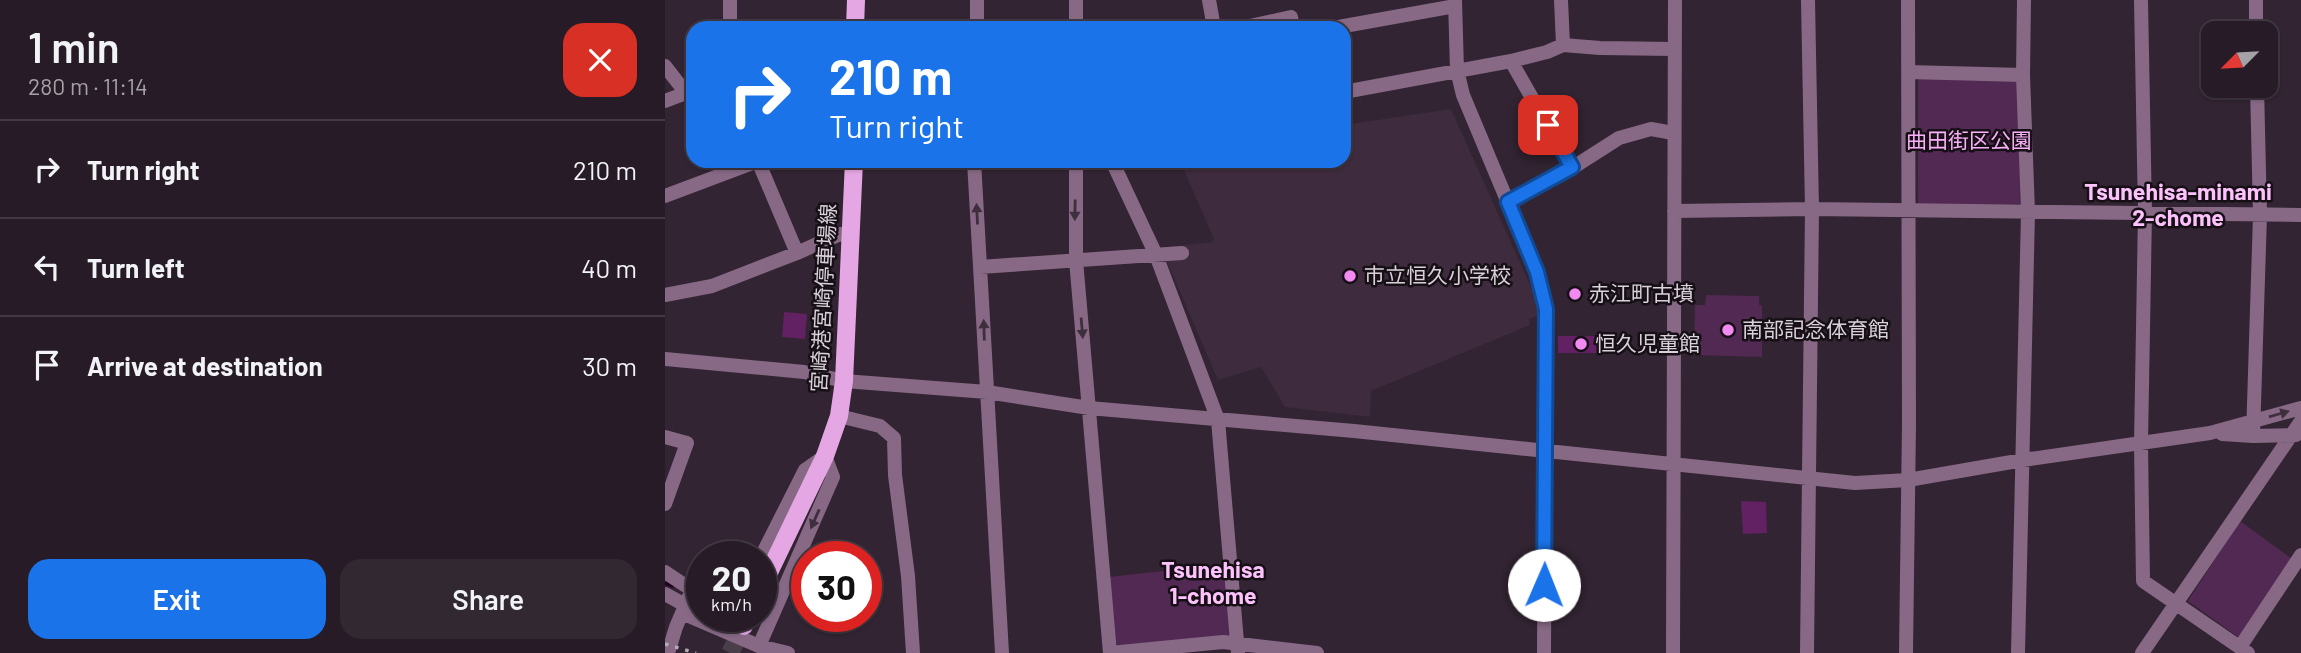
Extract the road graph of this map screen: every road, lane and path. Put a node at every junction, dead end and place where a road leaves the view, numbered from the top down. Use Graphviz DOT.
graph roads {
  1 [pos="730,0"];
  2 [pos="856,0"];
  3 [pos="977,0"];
  4 [pos="1076,0"];
  5 [pos="1209,0"];
  6 [pos="1561,0"];
  7 [pos="1675,0"];
  8 [pos="1808,0"];
  9 [pos="1908,0"];
  10 [pos="2024,0"];
  11 [pos="2141,0"];
  12 [pos="2256,0"];
  13 [pos="1455,3"];
  14 [pos="730,21"];
  15 [pos="855,21"];
  16 [pos="977,21"];
  17 [pos="1076,21"];
  18 [pos="1213,21"];
  19 [pos="1273,21"];
  20 [pos="1292,21"];
  21 [pos="2256,21"];
  22 [pos="1351,24"];
  23 [pos="1563,45"];
  24 [pos="1674,48"];
  25 [pos="1511,61"];
  26 [pos="665,66"];
  27 [pos="1457,70"];
  28 [pos="1908,72"];
  29 [pos="2023,75"];
  30 [pos="686,90"];
  31 [pos="1351,91"];
  32 [pos="686,94"];
  33 [pos="2257,98"];
  34 [pos="665,101"];
  35 [pos="1673,133"];
  36 [pos="1572,167"];
  37 [pos="739,168"];
  38 [pos="761,168"];
  39 [pos="854,168"];
  40 [pos="974,168"];
  41 [pos="1076,168"];
  42 [pos="1115,168"];
  43 [pos="665,196"];
  44 [pos="1508,202"];
  45 [pos="1812,209"];
  46 [pos="1674,211"];
  47 [pos="1909,211"];
  48 [pos="2028,212"];
  49 [pos="2145,213"];
  50 [pos="2259,215"];
  51 [pos="2301,215"];
  52 [pos="852,236"];
  53 [pos="797,253"];
  54 [pos="1182,253"];
  55 [pos="1156,255"];
  56 [pos="1076,260"];
  57 [pos="980,267"];
  58 [pos="665,295"];
  59 [pos="665,359"];
  60 [pos="844,381"];
  61 [pos="987,392"];
  62 [pos="1089,408"];
  63 [pos="2301,408"];
  64 [pos="839,416"];
  65 [pos="1218,420"];
  66 [pos="2254,421"];
  67 [pos="2301,421"];
  68 [pos="2210,432"];
  69 [pos="2296,435"];
  70 [pos="2253,436"];
  71 [pos="665,437"];
  72 [pos="2141,444"];
  73 [pos="1544,452"];
  74 [pos="825,456"];
  75 [pos="2023,460"];
  76 [pos="1674,464"];
  77 [pos="1811,478"];
  78 [pos="1907,480"];
  79 [pos="665,504"];
  80 [pos="769,541"];
  81 [pos="2301,555"];
  82 [pos="777,556"];
  83 [pos="665,572"];
  84 [pos="665,594"];
  85 [pos="2175,602"];
  86 [pos="683,609"];
  87 [pos="686,611"];
  88 [pos="726,632"];
  89 [pos="759,646"];
  90 [pos="1238,648"];
  91 [pos="2244,650"];
  92 [pos="668,653"];
  93 [pos="788,653"];
  94 [pos="913,653"];
  95 [pos="1002,653"];
  96 [pos="1110,653"];
  97 [pos="1317,653"];
  98 [pos="1544,653"];
  99 [pos="1673,653"];
  100 [pos="1807,653"];
  101 [pos="1906,653"];
  102 [pos="2018,653"];
  103 [pos="2142,653"];
  1 -- 14 [label="street"];
  2 -- 15 [label="main road"];
  3 -- 16 [label="street"];
  4 -- 17 [label="street"];
  5 -- 18 [label="street"];
  6 -- 23 [label="street"];
  7 -- 24 [label="street"];
  8 -- 45 [label="street"];
  9 -- 28 [label="street"];
  10 -- 29 [label="street"];
  11 -- 49 [label="street"];
  12 -- 21 [label="street"];
  13 -- 22 [label="street"];
  13 -- 27 [label="street"];
  19 -- 20 [label="street"];
  23 -- 24 [label="street"];
  23 -- 25 [label="street"];
  24 -- 35 [label="street"];
  25 -- 27 [label="street"];
  25 -- 36 [label="street"];
  26 -- 30 [label="street"];
  27 -- 31 [label="street"];
  27 -- 44 [label="street"];
  28 -- 29 [label="street"];
  28 -- 47 [label="street"];
  29 -- 48 [label="street"];
  32 -- 34 [label="street"];
  33 -- 50 [label="street"];
  35 -- 36 [label="street"];
  35 -- 46 [label="street"];
  36 -- 44 [label="street"];
  37 -- 43 [label="street"];
  38 -- 53 [label="street"];
  39 -- 52 [label="main road, 宮崎港宮崎停車場線"];
  57 -- 40 [label="street, one-way"];
  41 -- 56 [label="street, one-way"];
  42 -- 55 [label="street"];
  44 -- 73 [label="street"];
  45 -- 46 [label="street"];
  45 -- 47 [label="street"];
  45 -- 77 [label="street"];
  46 -- 76 [label="street"];
  47 -- 48 [label="street"];
  47 -- 78 [label="street"];
  48 -- 49 [label="street"];
  48 -- 75 [label="street"];
  49 -- 50 [label="street"];
  49 -- 72 [label="street"];
  50 -- 51 [label="street"];
  50 -- 66 [label="street"];
  52 -- 53 [label="street"];
  52 -- 60 [label="main road, 宮崎港宮崎停車場線"];
  53 -- 58 [label="street"];
  54 -- 55 [label="street"];
  55 -- 56 [label="street"];
  55 -- 65 [label="street"];
  56 -- 57 [label="street"];
  56 -- 62 [label="street, one-way"];
  61 -- 57 [label="street, one-way"];
  59 -- 60 [label="street"];
  60 -- 61 [label="street"];
  60 -- 64 [label="main road, 宮崎港宮崎停車場線"];
  61 -- 62 [label="street"];
  61 -- 95 [label="street"];
  62 -- 65 [label="street"];
  62 -- 96 [label="street"];
  66 -- 63 [label="street, one-way"];
  64 -- 74 [label="main road, 宮崎港宮崎停車場線"];
  64 -- 94 [label="street"];
  65 -- 73 [label="street"];
  65 -- 90 [label="street"];
  66 -- 68 [label="street"];
  66 -- 70 [label="street"];
  67 -- 69 [label="street"];
  68 -- 70 [label="street"];
  68 -- 72 [label="street"];
  69 -- 70 [label="street"];
  69 -- 85 [label="street"];
  71 -- 79 [label="street"];
  72 -- 75 [label="street"];
  72 -- 85 [label="street"];
  73 -- 76 [label="street"];
  73 -- 98 [label="street"];
  74 -- 80 [label="street"];
  74 -- 82 [label="main road, 宮崎港宮崎停車場線"];
  74 -- 89 [label="street, one-way"];
  75 -- 78 [label="street"];
  75 -- 102 [label="street"];
  76 -- 77 [label="street"];
  76 -- 99 [label="street"];
  77 -- 78 [label="street"];
  77 -- 100 [label="street"];
  78 -- 101 [label="street"];
  81 -- 91 [label="street"];
  83 -- 86 [label="street"];
  84 -- 86 [label="street"];
  85 -- 91 [label="street"];
  85 -- 103 [label="street"];
  86 -- 87 [label="street"];
  86 -- 92 [label="street"];
  88 -- 89 [label="street"];
  89 -- 93 [label="street"];
  90 -- 96 [label="street"];
  90 -- 97 [label="street"];
}
